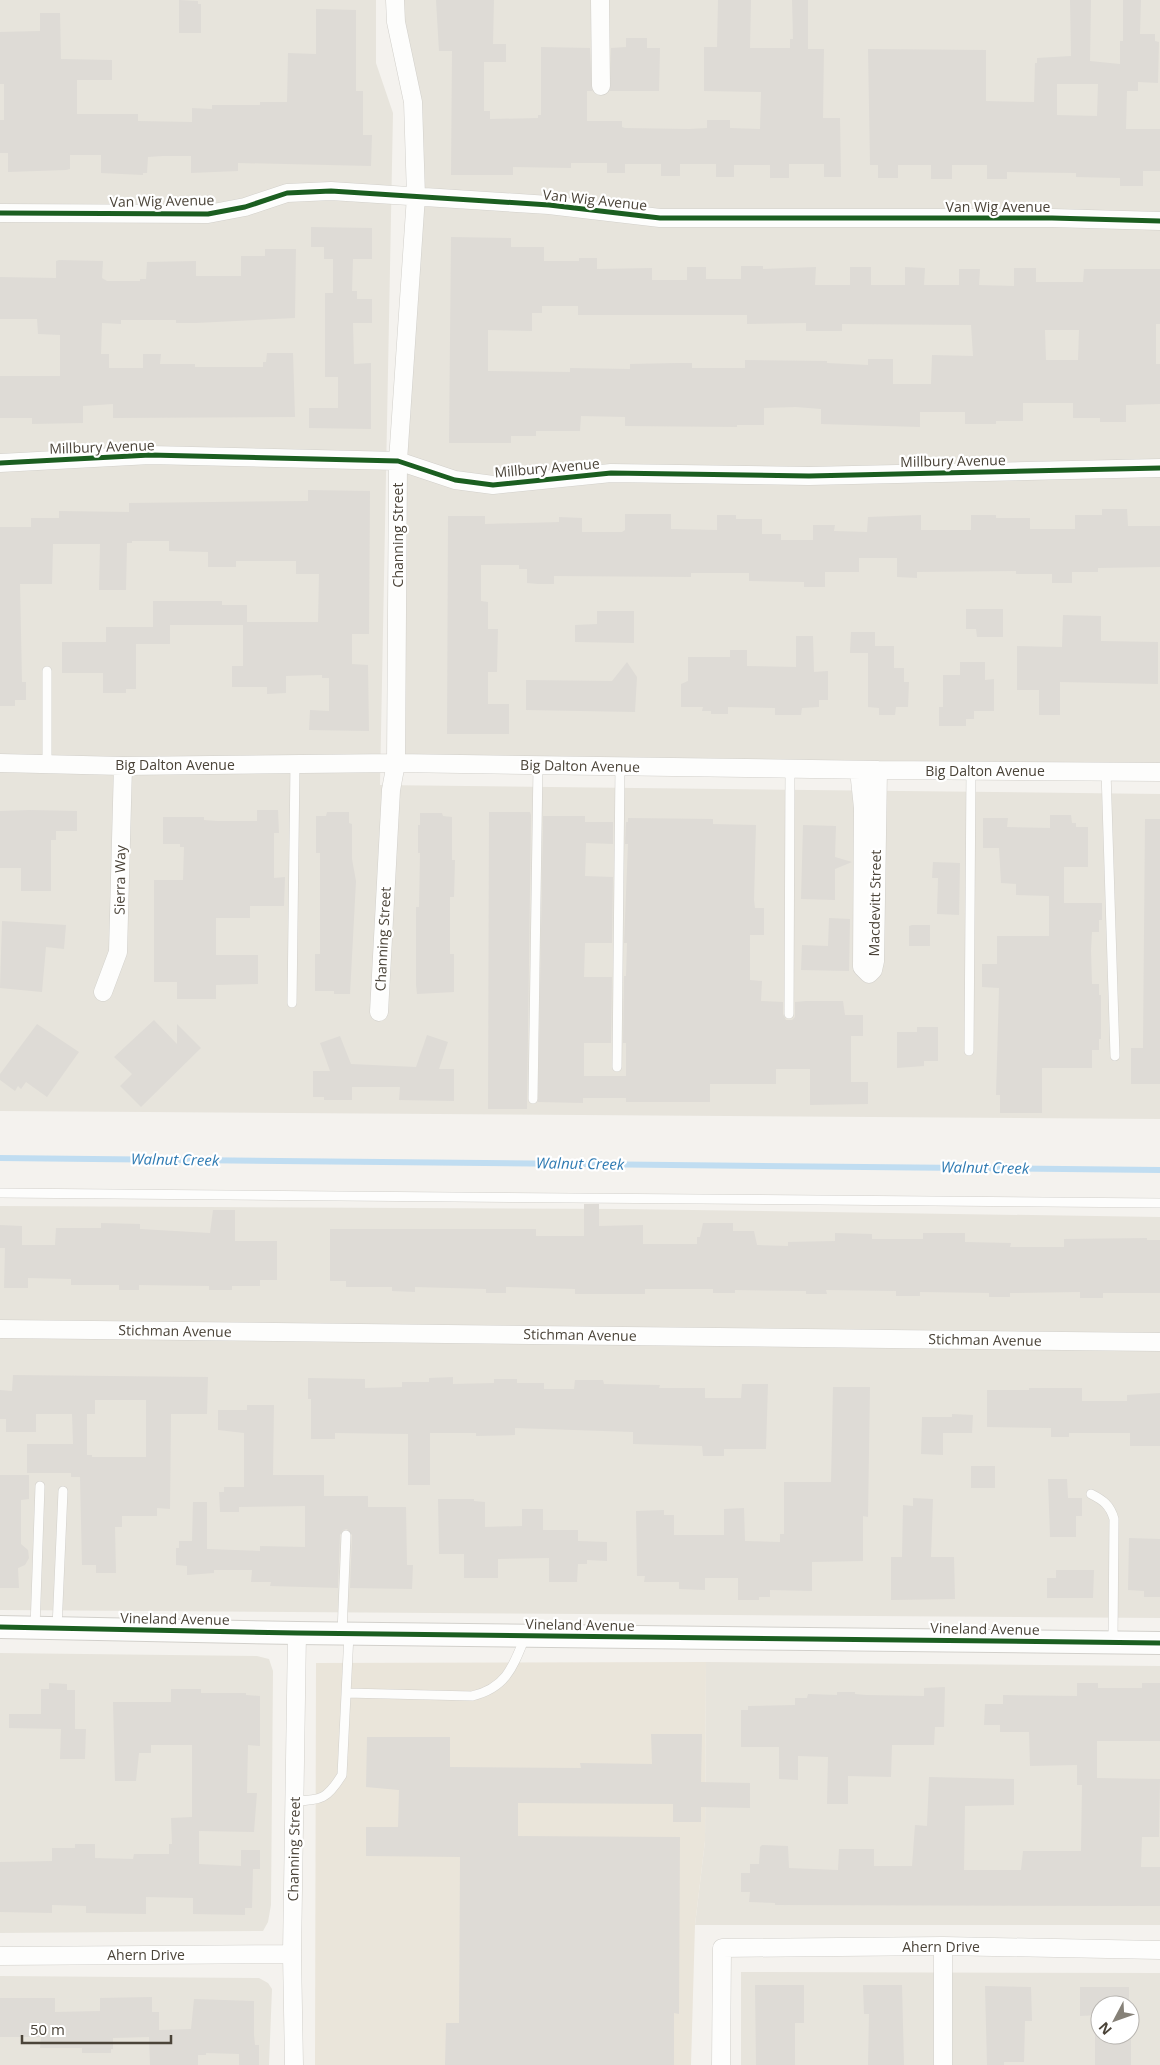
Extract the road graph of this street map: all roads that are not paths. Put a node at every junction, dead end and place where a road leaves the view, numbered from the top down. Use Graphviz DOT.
graph roads {
  1 [pos="395,0"];
  2 [pos="600,0"];
  3 [pos="601,86"];
  4 [pos="416,196"];
  5 [pos="0,213"];
  6 [pos="1160,221"];
  7 [pos="398,462"];
  8 [pos="0,463"];
  9 [pos="1160,468"];
  10 [pos="47,671"];
  11 [pos="0,763"];
  12 [pos="396,763"];
  13 [pos="47,764"];
  14 [pos="295,764"];
  15 [pos="538,765"];
  16 [pos="122,766"];
  17 [pos="620,766"];
  18 [pos="790,769"];
  19 [pos="859,770"];
  20 [pos="878,770"];
  21 [pos="971,770"];
  22 [pos="1106,771"];
  23 [pos="1160,772"];
  24 [pos="102,992"];
  25 [pos="292,1003"];
  26 [pos="379,1012"];
  27 [pos="789,1014"];
  28 [pos="969,1052"];
  29 [pos="1115,1056"];
  30 [pos="617,1067"];
  31 [pos="533,1099"];
  32 [pos="0,1193"];
  33 [pos="1160,1203"];
  34 [pos="0,1329"];
  35 [pos="1160,1342"];
  36 [pos="40,1486"];
  37 [pos="63,1492"];
  38 [pos="1091,1494"];
  39 [pos="346,1535"];
  40 [pos="0,1627"];
  41 [pos="35,1628"];
  42 [pos="57,1628"];
  43 [pos="297,1633"];
  44 [pos="346,1633"];
  45 [pos="526,1636"];
  46 [pos="1112,1642"];
  47 [pos="1160,1643"];
  48 [pos="346,1693"];
  49 [pos="295,1802"];
  50 [pos="943,1946"];
  51 [pos="1160,1950"];
  52 [pos="292,1954"];
  53 [pos="0,1956"];
  54 [pos="294,2065"];
  55 [pos="721,2065"];
  56 [pos="943,2065"];
  1 -- 4 [label="street, Channing Street"];
  2 -- 3 [label="street"];
  4 -- 5 [label="street, Van Wig Avenue"];
  4 -- 6 [label="street, Van Wig Avenue"];
  4 -- 7 [label="street, Channing Street"];
  7 -- 8 [label="street, Millbury Avenue"];
  7 -- 9 [label="street, Millbury Avenue"];
  7 -- 12 [label="street, Channing Street"];
  10 -- 13 [label="lane"];
  11 -- 13 [label="street, Big Dalton Avenue"];
  12 -- 14 [label="street, Big Dalton Avenue"];
  12 -- 15 [label="street, Big Dalton Avenue"];
  12 -- 26 [label="street, Channing Street"];
  13 -- 16 [label="street, Big Dalton Avenue"];
  14 -- 16 [label="street, Big Dalton Avenue"];
  14 -- 25 [label="lane"];
  15 -- 17 [label="street, Big Dalton Avenue"];
  15 -- 31 [label="lane"];
  16 -- 24 [label="street, Sierra Way"];
  17 -- 18 [label="street, Big Dalton Avenue"];
  17 -- 30 [label="lane"];
  18 -- 19 [label="street, Big Dalton Avenue"];
  18 -- 27 [label="lane"];
  19 -- 20 [label="street, Big Dalton Avenue"];
  19 -- 20 [label="street, Macdevitt Street"];
  20 -- 21 [label="street, Big Dalton Avenue"];
  21 -- 22 [label="street, Big Dalton Avenue"];
  21 -- 28 [label="lane"];
  22 -- 23 [label="street, Big Dalton Avenue"];
  22 -- 29 [label="lane"];
  32 -- 33 [label="lane"];
  34 -- 35 [label="street, Stichman Avenue"];
  36 -- 41 [label="lane"];
  37 -- 42 [label="lane"];
  38 -- 46 [label="lane"];
  39 -- 44 [label="lane"];
  40 -- 41 [label="street, Vineland Avenue"];
  41 -- 42 [label="street, Vineland Avenue"];
  42 -- 43 [label="street, Vineland Avenue"];
  43 -- 44 [label="street, Vineland Avenue"];
  43 -- 49 [label="street, Channing Street"];
  44 -- 45 [label="street, Vineland Avenue"];
  44 -- 48 [label="lane"];
  45 -- 46 [label="street, Vineland Avenue"];
  45 -- 48 [label="lane"];
  46 -- 47 [label="street, Vineland Avenue"];
  48 -- 49 [label="lane"];
  49 -- 52 [label="street, Channing Street"];
  50 -- 51 [label="street, Ahern Drive"];
  50 -- 55 [label="street, Ahern Drive"];
  50 -- 56 [label="street"];
  52 -- 53 [label="street, Ahern Drive"];
  52 -- 54 [label="street, Channing Street"];
}
